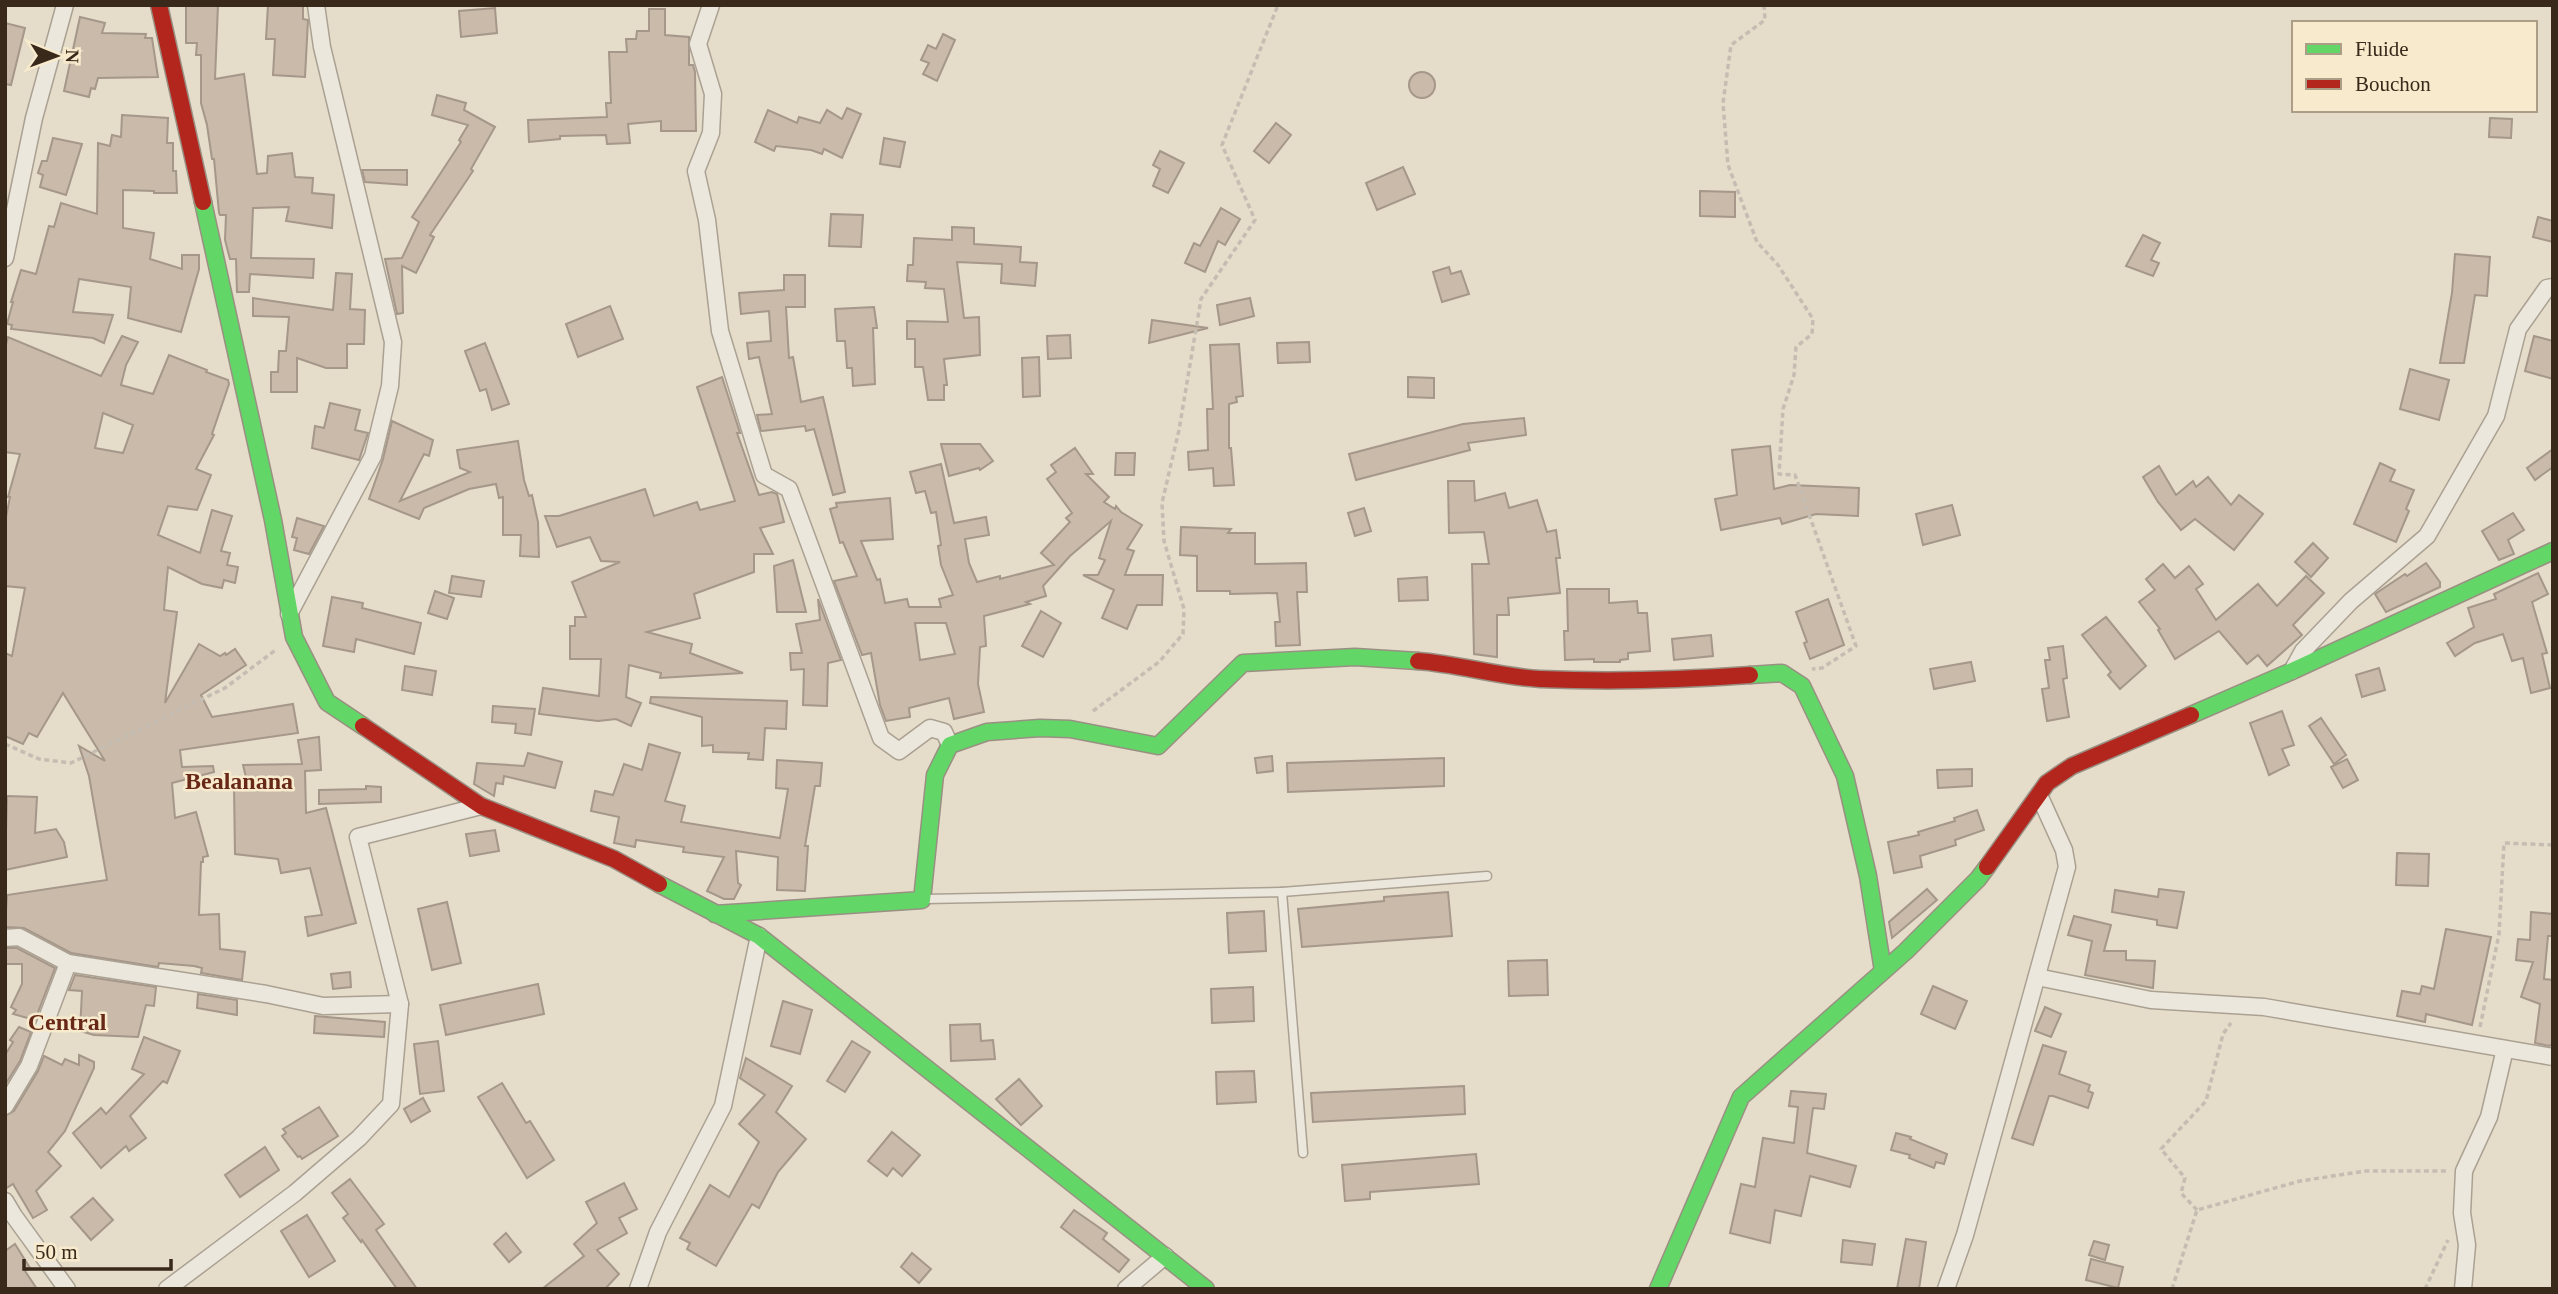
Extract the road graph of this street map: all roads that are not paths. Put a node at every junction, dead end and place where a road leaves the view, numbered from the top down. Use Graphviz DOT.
graph roads {
  1 [pos="65,5"];
  2 [pos="159,5"];
  3 [pos="316,5"];
  4 [pos="711,5"];
  5 [pos="5,258"];
  6 [pos="2553,286"];
  7 [pos="2553,551"];
  8 [pos="289,614"];
  9 [pos="2292,671"];
  10 [pos="950,745"];
  11 [pos="2039,795"];
  12 [pos="481,806"];
  13 [pos="1486,876"];
  14 [pos="1282,892"];
  15 [pos="922,900"];
  16 [pos="714,914"];
  17 [pos="759,936"];
  18 [pos="5,938"];
  19 [pos="68,963"];
  20 [pos="1883,971"];
  21 [pos="2037,977"];
  22 [pos="400,1004"];
  23 [pos="2505,1049"];
  24 [pos="2553,1057"];
  25 [pos="5,1106"];
  26 [pos="1303,1153"];
  27 [pos="5,1201"];
  28 [pos="9,1219"];
  29 [pos="1165,1256"];
  30 [pos="67,1289"];
  31 [pos="167,1289"];
  32 [pos="638,1289"];
  33 [pos="1126,1289"];
  34 [pos="1206,1289"];
  35 [pos="1658,1289"];
  36 [pos="1946,1289"];
  37 [pos="2463,1289"];
  1 -- 5 [label="street"];
  2 -- 8 [label="street"];
  3 -- 8 [label="street"];
  4 -- 10 [label="street"];
  6 -- 9 [label="street"];
  7 -- 9 [label="street"];
  8 -- 12 [label="street"];
  9 -- 11 [label="street"];
  10 -- 15 [label="street"];
  10 -- 20 [label="street"];
  11 -- 20 [label="street"];
  11 -- 21 [label="street"];
  12 -- 16 [label="street"];
  12 -- 22 [label="street"];
  13 -- 14 [label="lane"];
  14 -- 15 [label="lane"];
  14 -- 26 [label="lane"];
  15 -- 16 [label="street"];
  16 -- 17 [label="street"];
  17 -- 29 [label="street"];
  17 -- 32 [label="street"];
  18 -- 19 [label="street"];
  19 -- 22 [label="street"];
  19 -- 25 [label="street"];
  20 -- 35 [label="street"];
  21 -- 23 [label="street"];
  21 -- 36 [label="street"];
  22 -- 31 [label="street"];
  23 -- 24 [label="street"];
  23 -- 37 [label="street"];
  27 -- 28 [label="street"];
  28 -- 30 [label="street"];
  29 -- 33 [label="street"];
  29 -- 34 [label="street"];
}
